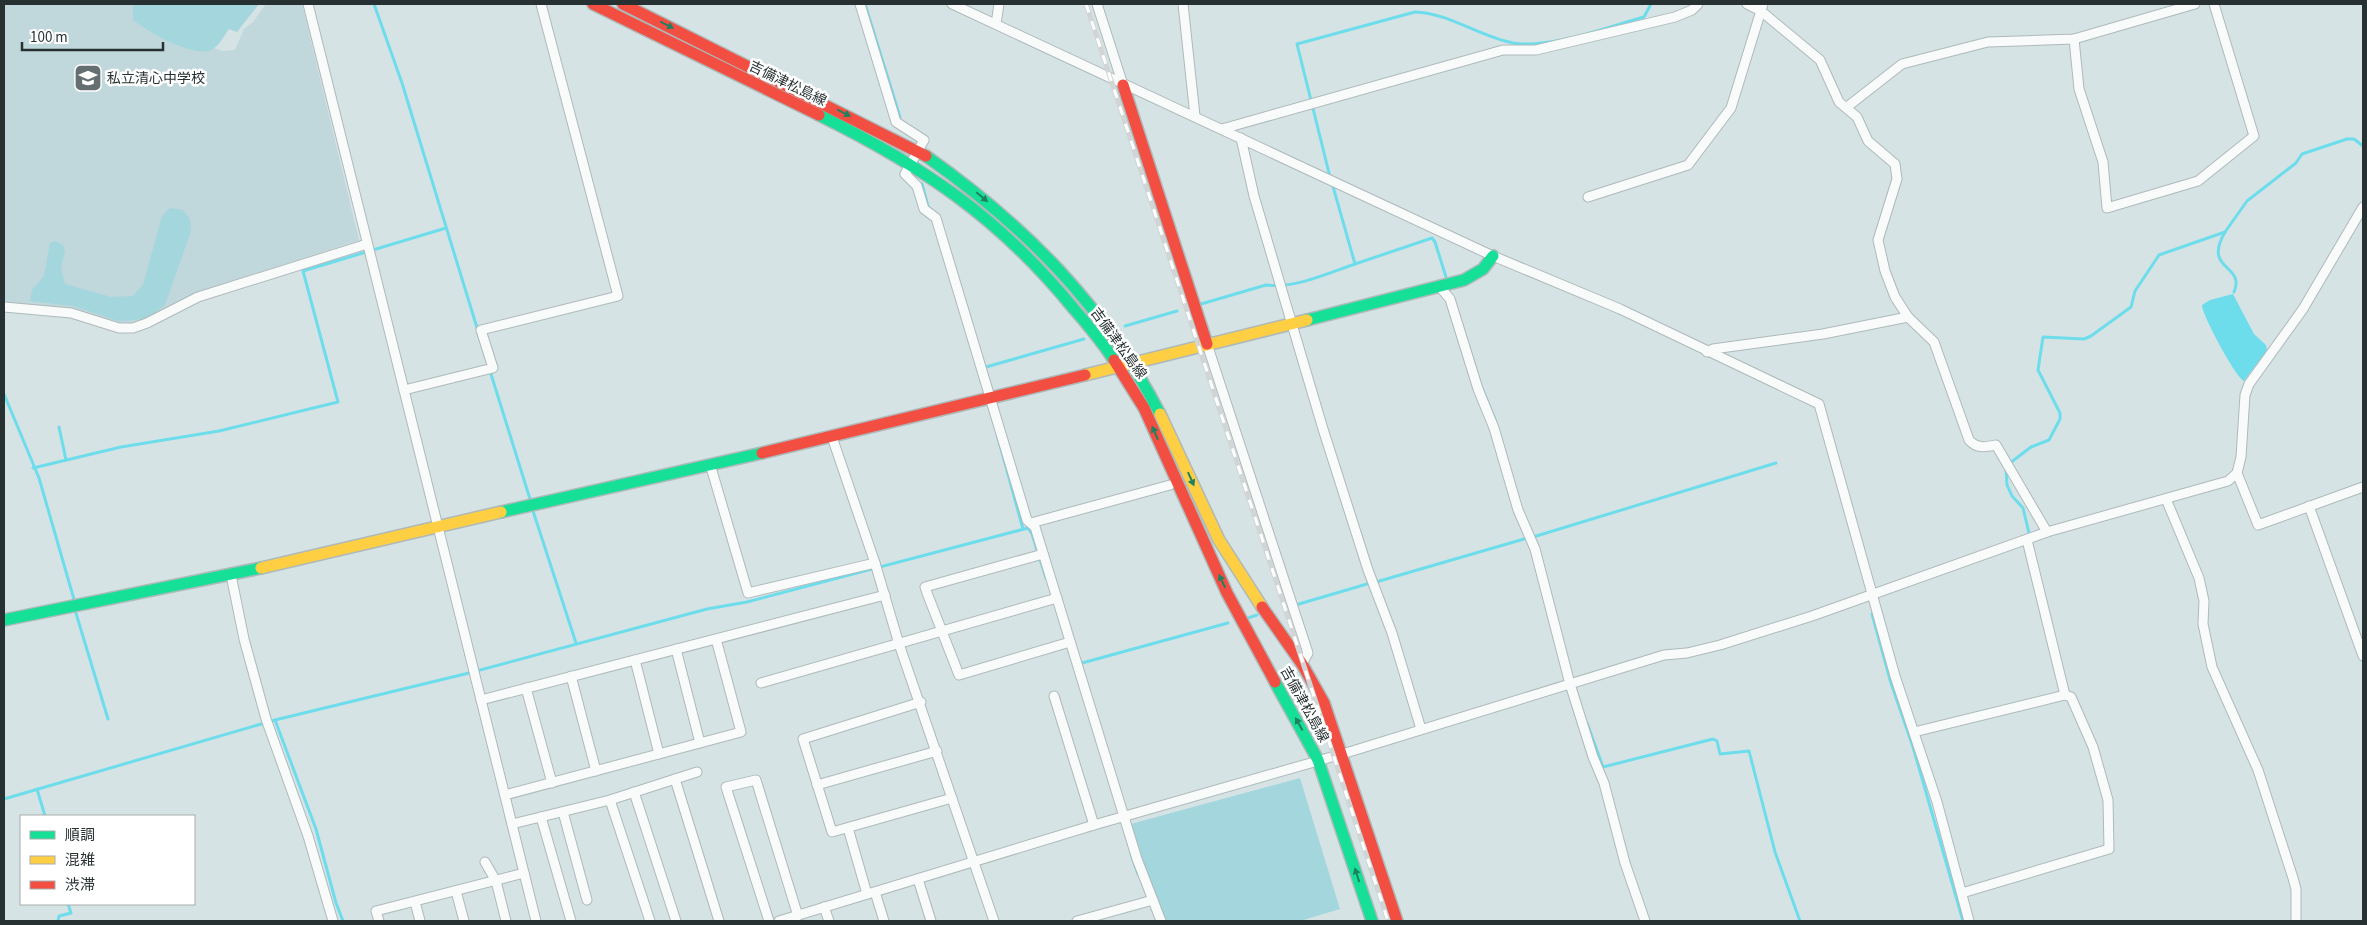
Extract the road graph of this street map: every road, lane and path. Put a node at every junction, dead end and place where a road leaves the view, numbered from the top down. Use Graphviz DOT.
graph roads {
  1 [pos="308,4"];
  2 [pos="541,4"];
  3 [pos="593,4"];
  4 [pos="623,4"];
  5 [pos="860,4"];
  6 [pos="952,4"];
  7 [pos="999,4"];
  8 [pos="1097,4"];
  9 [pos="1183,4"];
  10 [pos="1698,4"];
  11 [pos="1747,4"];
  12 [pos="2195,4"];
  13 [pos="2214,4"];
  14 [pos="1762,7"];
  15 [pos="996,24"];
  16 [pos="2074,39"];
  17 [pos="1123,85"];
  18 [pos="1847,107"];
  19 [pos="1195,116"];
  20 [pos="1222,129"];
  21 [pos="1241,138"];
  22 [pos="919,151"];
  23 [pos="911,164"];
  24 [pos="1588,197"];
  25 [pos="2363,207"];
  26 [pos="368,249"];
  27 [pos="1493,256"];
  28 [pos="1440,287"];
  29 [pos="4,307"];
  30 [pos="1908,317"];
  31 [pos="1292,324"];
  32 [pos="1208,344"];
  33 [pos="1707,352"];
  34 [pos="1131,363"];
  35 [pos="1118,366"];
  36 [pos="404,390"];
  37 [pos="988,399"];
  38 [pos="832,437"];
  39 [pos="710,464"];
  40 [pos="2237,473"];
  41 [pos="1170,485"];
  42 [pos="2363,487"];
  43 [pos="2166,499"];
  44 [pos="2308,506"];
  45 [pos="1031,523"];
  46 [pos="438,526"];
  47 [pos="2047,532"];
  48 [pos="2027,540"];
  49 [pos="1040,555"];
  50 [pos="876,567"];
  51 [pos="231,575"];
  52 [pos="1873,594"];
  53 [pos="885,595"];
  54 [pos="1054,599"];
  55 [pos="4,620"];
  56 [pos="941,631"];
  57 [pos="716,639"];
  58 [pos="1068,643"];
  59 [pos="899,644"];
  60 [pos="676,649"];
  61 [pos="2363,654"];
  62 [pos="635,660"];
  63 [pos="1302,664"];
  64 [pos="572,676"];
  65 [pos="760,683"];
  66 [pos="1570,684"];
  67 [pos="526,688"];
  68 [pos="2065,695"];
  69 [pos="1054,696"];
  70 [pos="481,700"];
  71 [pos="921,702"];
  72 [pos="1421,729"];
  73 [pos="1914,732"];
  74 [pos="700,743"];
  75 [pos="937,751"];
  76 [pos="659,754"];
  77 [pos="1342,754"];
  78 [pos="1318,760"];
  79 [pos="596,771"];
  80 [pos="697,772"];
  81 [pos="675,779"];
  82 [pos="552,783"];
  83 [pos="817,785"];
  84 [pos="634,792"];
  85 [pos="505,795"];
  86 [pos="952,798"];
  87 [pos="610,800"];
  88 [pos="563,812"];
  89 [pos="541,817"];
  90 [pos="1122,817"];
  91 [pos="512,824"];
  92 [pos="1094,825"];
  93 [pos="848,828"];
  94 [pos="485,862"];
  95 [pos="973,862"];
  96 [pos="524,873"];
  97 [pos="918,879"];
  98 [pos="496,881"];
  99 [pos="456,891"];
  100 [pos="871,893"];
  101 [pos="1962,893"];
  102 [pos="587,900"];
  103 [pos="1151,901"];
  104 [pos="415,902"];
  105 [pos="824,907"];
  106 [pos="798,916"];
  107 [pos="333,921"];
  108 [pos="379,921"];
  109 [pos="420,921"];
  110 [pos="464,921"];
  111 [pos="506,921"];
  112 [pos="536,921"];
  113 [pos="571,921"];
  114 [pos="650,921"];
  115 [pos="676,921"];
  116 [pos="720,921"];
  117 [pos="769,921"];
  118 [pos="780,921"];
  119 [pos="829,921"];
  120 [pos="884,921"];
  121 [pos="931,921"];
  122 [pos="994,921"];
  123 [pos="1077,921"];
  124 [pos="1161,921"];
  125 [pos="1372,921"];
  126 [pos="1397,921"];
  127 [pos="1645,921"];
  128 [pos="1969,921"];
  129 [pos="2296,921"];
  1 -- 26 [label="street"];
  2 -- 36 [label="street"];
  3 -- 23 [label="main road, 吉備津松島線"];
  4 -- 22 [label="main road, 吉備津松島線, one-way"];
  5 -- 22 [label="street"];
  6 -- 15 [label="street"];
  7 -- 15 [label="street"];
  8 -- 17 [label="street"];
  9 -- 19 [label="street"];
  10 -- 20 [label="street"];
  11 -- 14 [label="street"];
  12 -- 16 [label="street"];
  13 -- 16 [label="street"];
  14 -- 18 [label="street"];
  14 -- 24 [label="street"];
  15 -- 17 [label="street"];
  16 -- 18 [label="street"];
  17 -- 19 [label="street"];
  17 -- 32 [label="main road"];
  18 -- 30 [label="street"];
  19 -- 20 [label="street"];
  20 -- 21 [label="street"];
  21 -- 27 [label="street"];
  21 -- 31 [label="street"];
  22 -- 23 [label="street"];
  22 -- 34 [label="main road, 吉備津松島線, one-way"];
  23 -- 35 [label="main road, 吉備津松島線"];
  23 -- 37 [label="street"];
  25 -- 40 [label="street"];
  26 -- 29 [label="street"];
  26 -- 36 [label="street"];
  27 -- 28 [label="main road"];
  27 -- 33 [label="street"];
  28 -- 31 [label="main road"];
  28 -- 66 [label="street"];
  30 -- 33 [label="street"];
  30 -- 47 [label="street"];
  31 -- 32 [label="main road"];
  31 -- 72 [label="street"];
  32 -- 34 [label="main road"];
  32 -- 63 [label="street"];
  33 -- 52 [label="street"];
  34 -- 35 [label="main road"];
  34 -- 63 [label="main road, 吉備津松島線, one-way"];
  35 -- 37 [label="main road"];
  78 -- 35 [label="main road, 吉備津松島線, one-way"];
  36 -- 46 [label="street"];
  37 -- 38 [label="main road"];
  37 -- 45 [label="street"];
  38 -- 39 [label="main road"];
  38 -- 50 [label="street"];
  39 -- 46 [label="main road"];
  39 -- 50 [label="street"];
  40 -- 43 [label="street"];
  40 -- 44 [label="street"];
  41 -- 45 [label="street"];
  42 -- 44 [label="street"];
  43 -- 47 [label="street"];
  43 -- 129 [label="street"];
  44 -- 61 [label="street"];
  45 -- 49 [label="street"];
  46 -- 51 [label="main road"];
  46 -- 70 [label="street"];
  47 -- 48 [label="street"];
  48 -- 52 [label="street"];
  48 -- 68 [label="street"];
  49 -- 54 [label="street"];
  49 -- 56 [label="street"];
  50 -- 53 [label="street"];
  51 -- 55 [label="main road"];
  51 -- 107 [label="street"];
  52 -- 66 [label="street"];
  52 -- 73 [label="street"];
  53 -- 57 [label="street"];
  53 -- 59 [label="street"];
  54 -- 56 [label="street"];
  54 -- 58 [label="street"];
  56 -- 58 [label="street"];
  56 -- 59 [label="street"];
  57 -- 60 [label="street"];
  57 -- 74 [label="street"];
  58 -- 90 [label="street"];
  59 -- 65 [label="street"];
  59 -- 71 [label="street"];
  60 -- 62 [label="street"];
  60 -- 74 [label="street"];
  62 -- 64 [label="street"];
  62 -- 76 [label="street"];
  63 -- 77 [label="main road, 吉備津松島線"];
  64 -- 67 [label="street"];
  64 -- 79 [label="street"];
  66 -- 72 [label="street"];
  66 -- 127 [label="street"];
  67 -- 70 [label="street"];
  67 -- 82 [label="street"];
  68 -- 73 [label="street"];
  68 -- 101 [label="street"];
  69 -- 92 [label="street"];
  70 -- 85 [label="street"];
  71 -- 75 [label="street"];
  71 -- 83 [label="street"];
  72 -- 77 [label="street"];
  73 -- 101 [label="street"];
  74 -- 76 [label="street"];
  75 -- 83 [label="street"];
  75 -- 86 [label="street"];
  76 -- 79 [label="street"];
  77 -- 78 [label="street"];
  77 -- 126 [label="main road, 吉備津松島線"];
  78 -- 90 [label="street"];
  125 -- 78 [label="main road, 吉備津松島線, one-way"];
  79 -- 82 [label="street"];
  80 -- 81 [label="street"];
  81 -- 84 [label="street"];
  81 -- 116 [label="street"];
  82 -- 85 [label="street"];
  83 -- 93 [label="street"];
  84 -- 87 [label="street"];
  84 -- 115 [label="street"];
  85 -- 91 [label="street"];
  86 -- 93 [label="street"];
  86 -- 95 [label="street"];
  87 -- 88 [label="street"];
  87 -- 114 [label="street"];
  88 -- 89 [label="street"];
  88 -- 102 [label="street"];
  89 -- 91 [label="street"];
  89 -- 113 [label="street"];
  90 -- 92 [label="street"];
  90 -- 103 [label="street"];
  91 -- 96 [label="street"];
  92 -- 95 [label="street"];
  93 -- 100 [label="street"];
  94 -- 98 [label="street"];
  95 -- 97 [label="street"];
  95 -- 122 [label="street"];
  96 -- 98 [label="street"];
  96 -- 112 [label="street"];
  97 -- 100 [label="street"];
  97 -- 121 [label="street"];
  98 -- 99 [label="street"];
  98 -- 111 [label="street"];
  99 -- 104 [label="street"];
  99 -- 110 [label="street"];
  100 -- 105 [label="street"];
  100 -- 120 [label="street"];
  101 -- 128 [label="street"];
  103 -- 123 [label="street"];
  103 -- 124 [label="street"];
  104 -- 108 [label="street"];
  104 -- 109 [label="street"];
  105 -- 106 [label="street"];
  105 -- 119 [label="street"];
  106 -- 117 [label="street"];
  106 -- 118 [label="street"];
}
